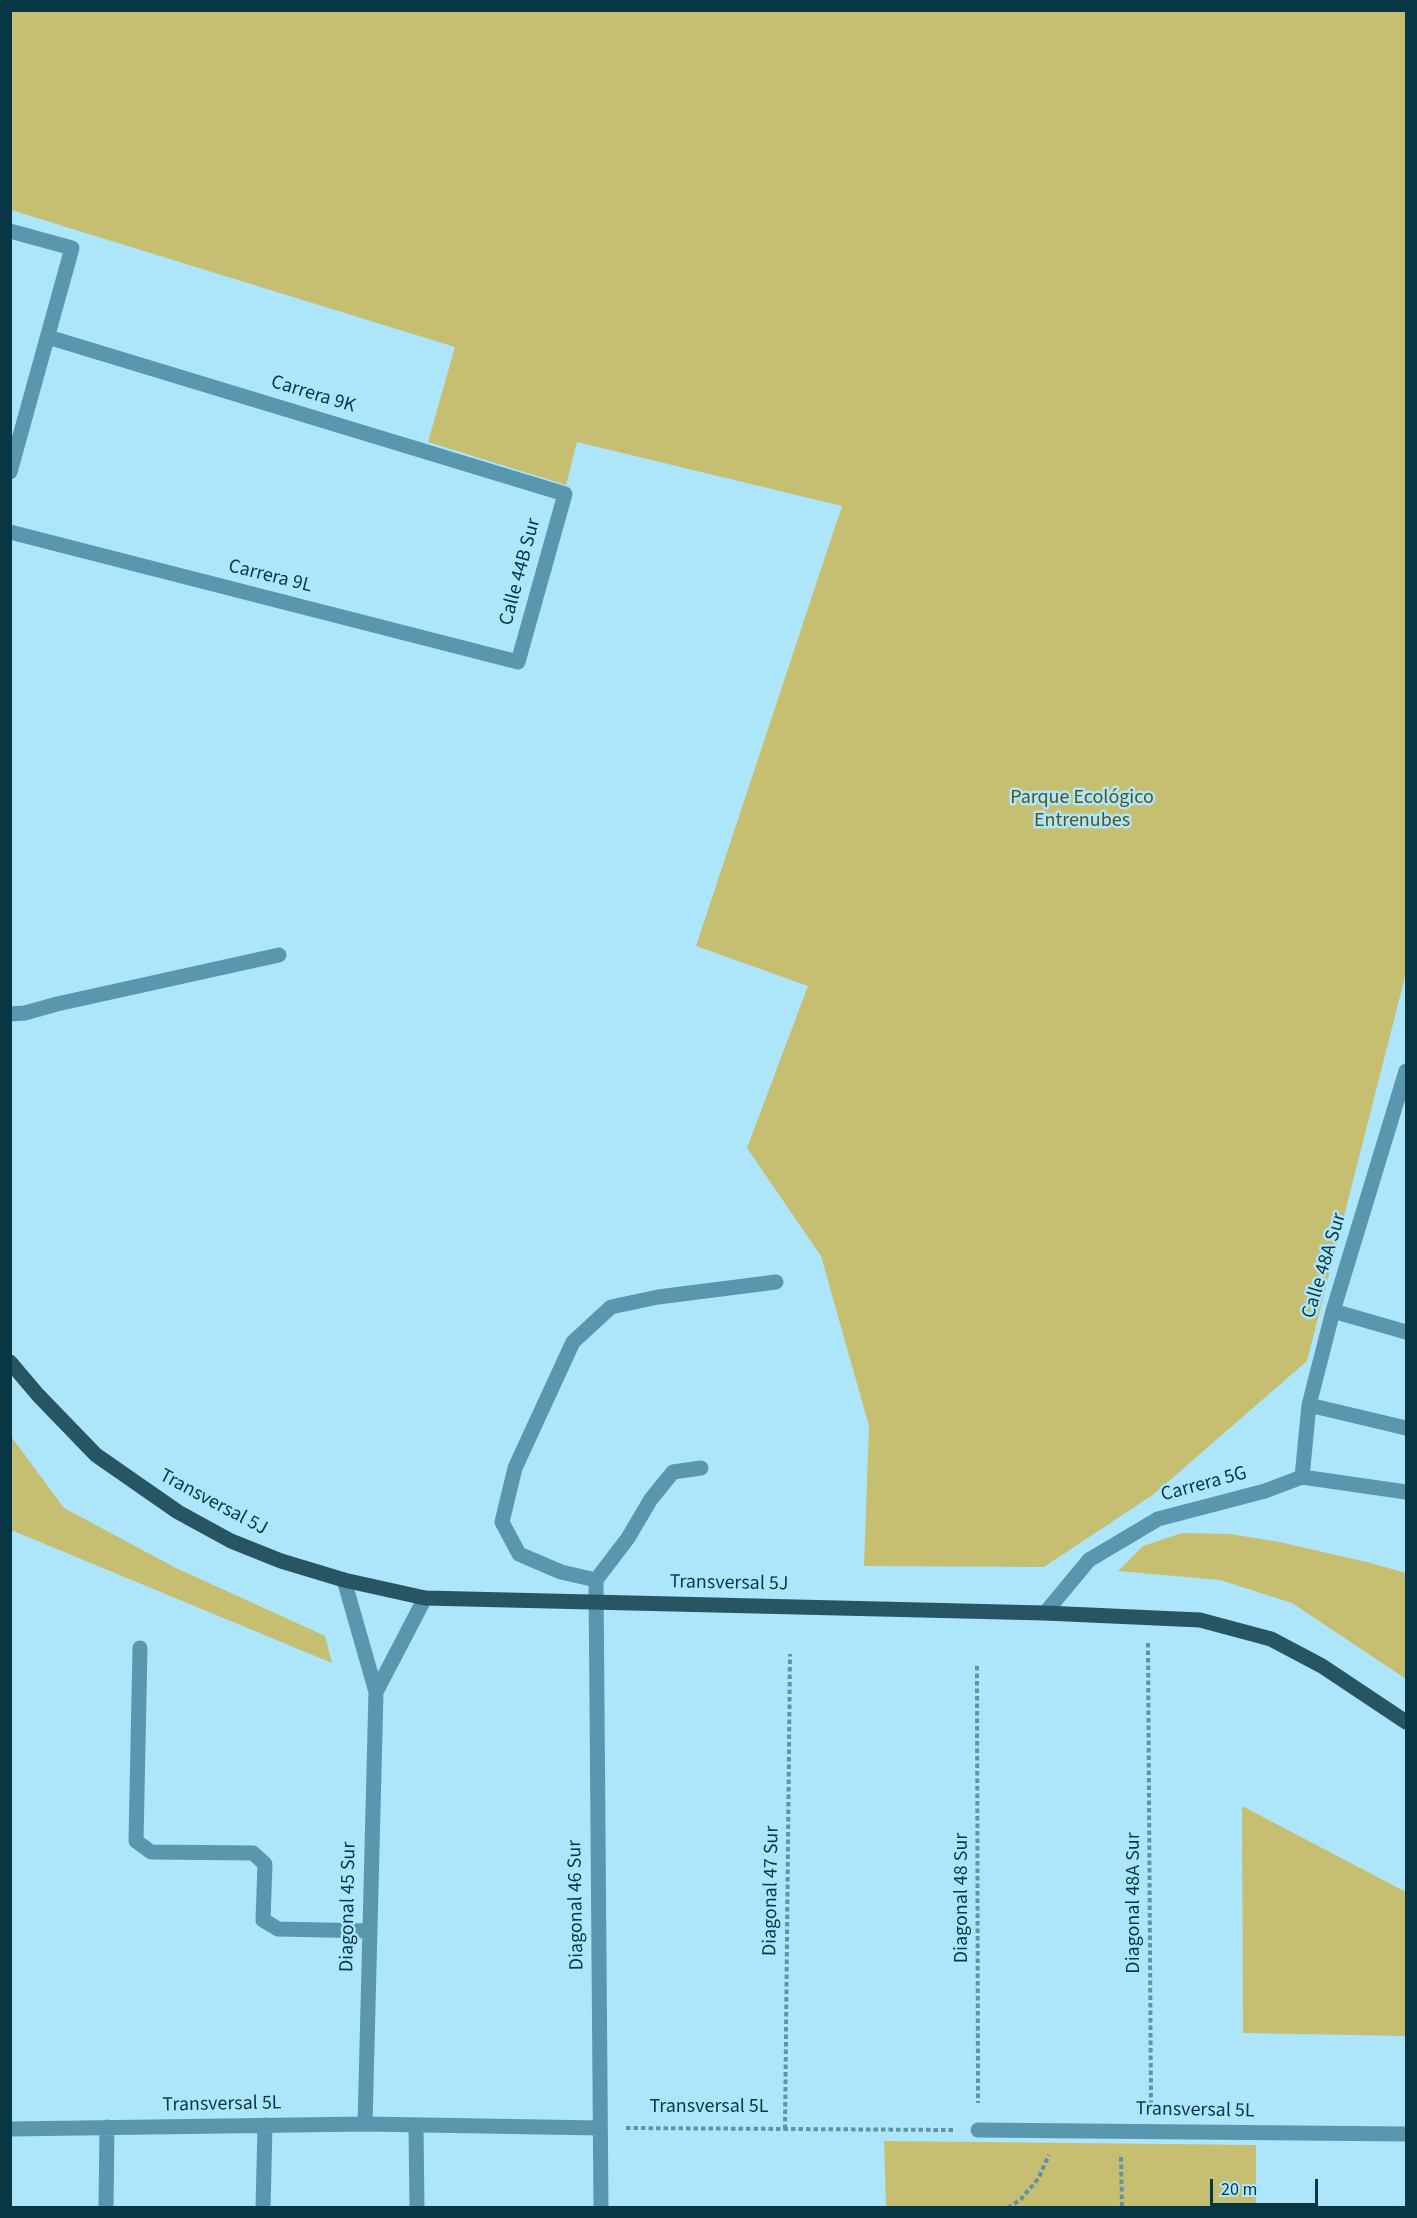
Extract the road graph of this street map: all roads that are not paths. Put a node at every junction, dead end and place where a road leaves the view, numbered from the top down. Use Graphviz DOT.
graph roads {
  1 [pos="10,231"];
  2 [pos="48,337"];
  3 [pos="18,418"];
  4 [pos="10,472"];
  5 [pos="565,494"];
  6 [pos="10,532"];
  7 [pos="518,662"];
  8 [pos="279,955"];
  9 [pos="10,1014"];
  10 [pos="1407,1071"];
  11 [pos="776,1282"];
  12 [pos="1333,1311"];
  13 [pos="1407,1332"];
  14 [pos="10,1362"];
  15 [pos="1309,1405"];
  16 [pos="1407,1428"];
  17 [pos="701,1467"];
  18 [pos="1302,1477"];
  19 [pos="1407,1492"];
  20 [pos="344,1580"];
  21 [pos="596,1580"];
  22 [pos="425,1598"];
  23 [pos="595,1602"];
  24 [pos="1045,1612"];
  25 [pos="140,1648"];
  26 [pos="375,1692"];
  27 [pos="1407,1722"];
  28 [pos="370,1931"];
  29 [pos="365,2124"];
  30 [pos="265,2125"];
  31 [pos="416,2125"];
  32 [pos="107,2127"];
  33 [pos="600,2128"];
  34 [pos="10,2129"];
  35 [pos="978,2130"];
  36 [pos="1407,2134"];
  37 [pos="106,2208"];
  38 [pos="263,2208"];
  39 [pos="417,2208"];
  40 [pos="601,2208"];
  1 -- 2 [label="street"];
  2 -- 3 [label="street"];
  2 -- 5 [label="street, Carrera 9K"];
  3 -- 4 [label="street"];
  5 -- 7 [label="street, Calle 44B Sur"];
  6 -- 7 [label="street, Carrera 9L"];
  8 -- 9 [label="street"];
  10 -- 12 [label="street, Calle 48A Sur"];
  11 -- 21 [label="street"];
  12 -- 13 [label="street"];
  12 -- 15 [label="street, Calle 48A Sur"];
  14 -- 20 [label="main road, Transversal 5J"];
  15 -- 16 [label="street"];
  15 -- 18 [label="street, Calle 48A Sur"];
  17 -- 21 [label="street"];
  18 -- 19 [label="street, Carrera 5G"];
  18 -- 24 [label="street, Carrera 5G"];
  20 -- 22 [label="main road, Transversal 5J"];
  20 -- 26 [label="street"];
  21 -- 23 [label="street, Diagonal 46 Sur"];
  22 -- 23 [label="main road, Transversal 5J"];
  22 -- 26 [label="street"];
  23 -- 24 [label="main road, Transversal 5J"];
  23 -- 33 [label="street, Diagonal 46 Sur"];
  24 -- 27 [label="main road, Transversal 5J"];
  25 -- 28 [label="street"];
  26 -- 28 [label="street, Diagonal 45 Sur"];
  28 -- 29 [label="street, Diagonal 45 Sur"];
  29 -- 30 [label="street, Transversal 5L"];
  29 -- 31 [label="street, Transversal 5L"];
  30 -- 32 [label="street, Transversal 5L"];
  30 -- 38 [label="street"];
  31 -- 33 [label="street, Transversal 5L"];
  31 -- 39 [label="street"];
  32 -- 34 [label="street, Transversal 5L"];
  32 -- 37 [label="street"];
  33 -- 40 [label="street, Diagonal 46 Sur"];
  35 -- 36 [label="street, Transversal 5L"];
}
